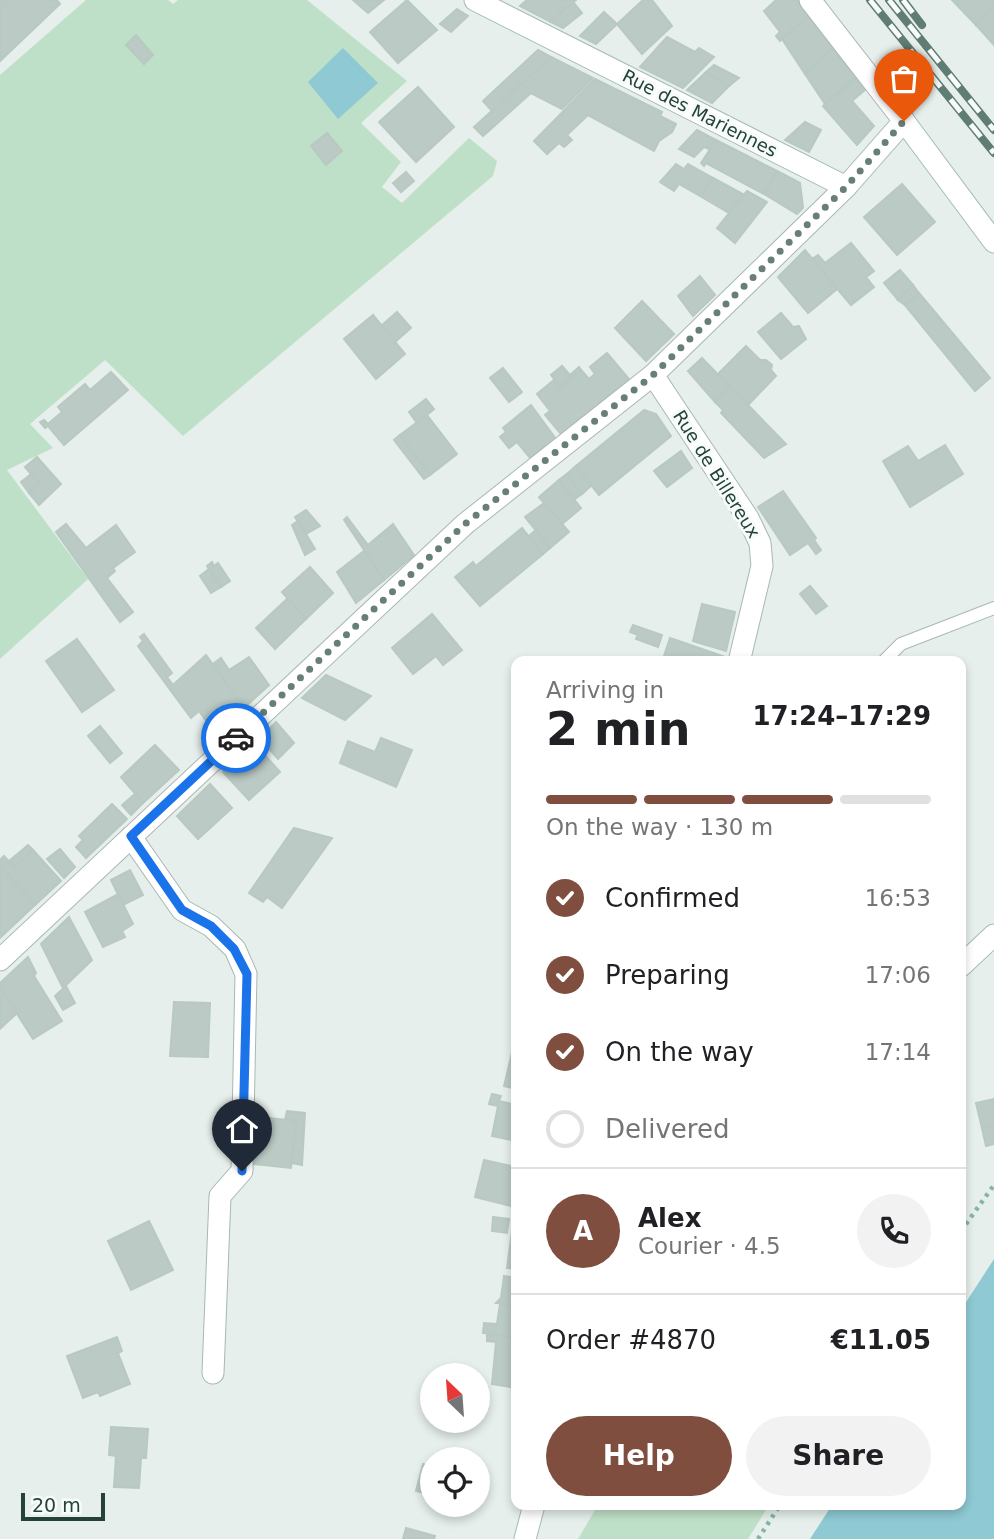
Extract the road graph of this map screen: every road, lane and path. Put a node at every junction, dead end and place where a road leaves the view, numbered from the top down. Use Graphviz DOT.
graph roads {
  1 [pos="475,0"];
  2 [pos="810,0"];
  3 [pos="904,121"];
  4 [pos="846,187"];
  5 [pos="994,242"];
  6 [pos="653,375"];
  7 [pos="994,608"];
  8 [pos="740,656"];
  9 [pos="889,656"];
  10 [pos="131,836"];
  11 [pos="994,936"];
  12 [pos="0,960"];
  13 [pos="966,961"];
  14 [pos="994,1185"];
  15 [pos="966,1224"];
  16 [pos="214,1373"];
  17 [pos="533,1510"];
  18 [pos="777,1510"];
  19 [pos="525,1539"];
  20 [pos="758,1539"];
  1 -- 4 [label="street, Rue des Mariennes"];
  2 -- 3 [label="street"];
  3 -- 4 [label="street"];
  3 -- 5 [label="street"];
  4 -- 6 [label="street"];
  6 -- 8 [label="street, Rue de Billereux"];
  6 -- 10 [label="street"];
  7 -- 9 [label="lane"];
  10 -- 12 [label="street"];
  10 -- 16 [label="street"];
  11 -- 13 [label="street"];
  14 -- 15 [label="path"];
  17 -- 19 [label="street"];
  18 -- 20 [label="path"];
}
